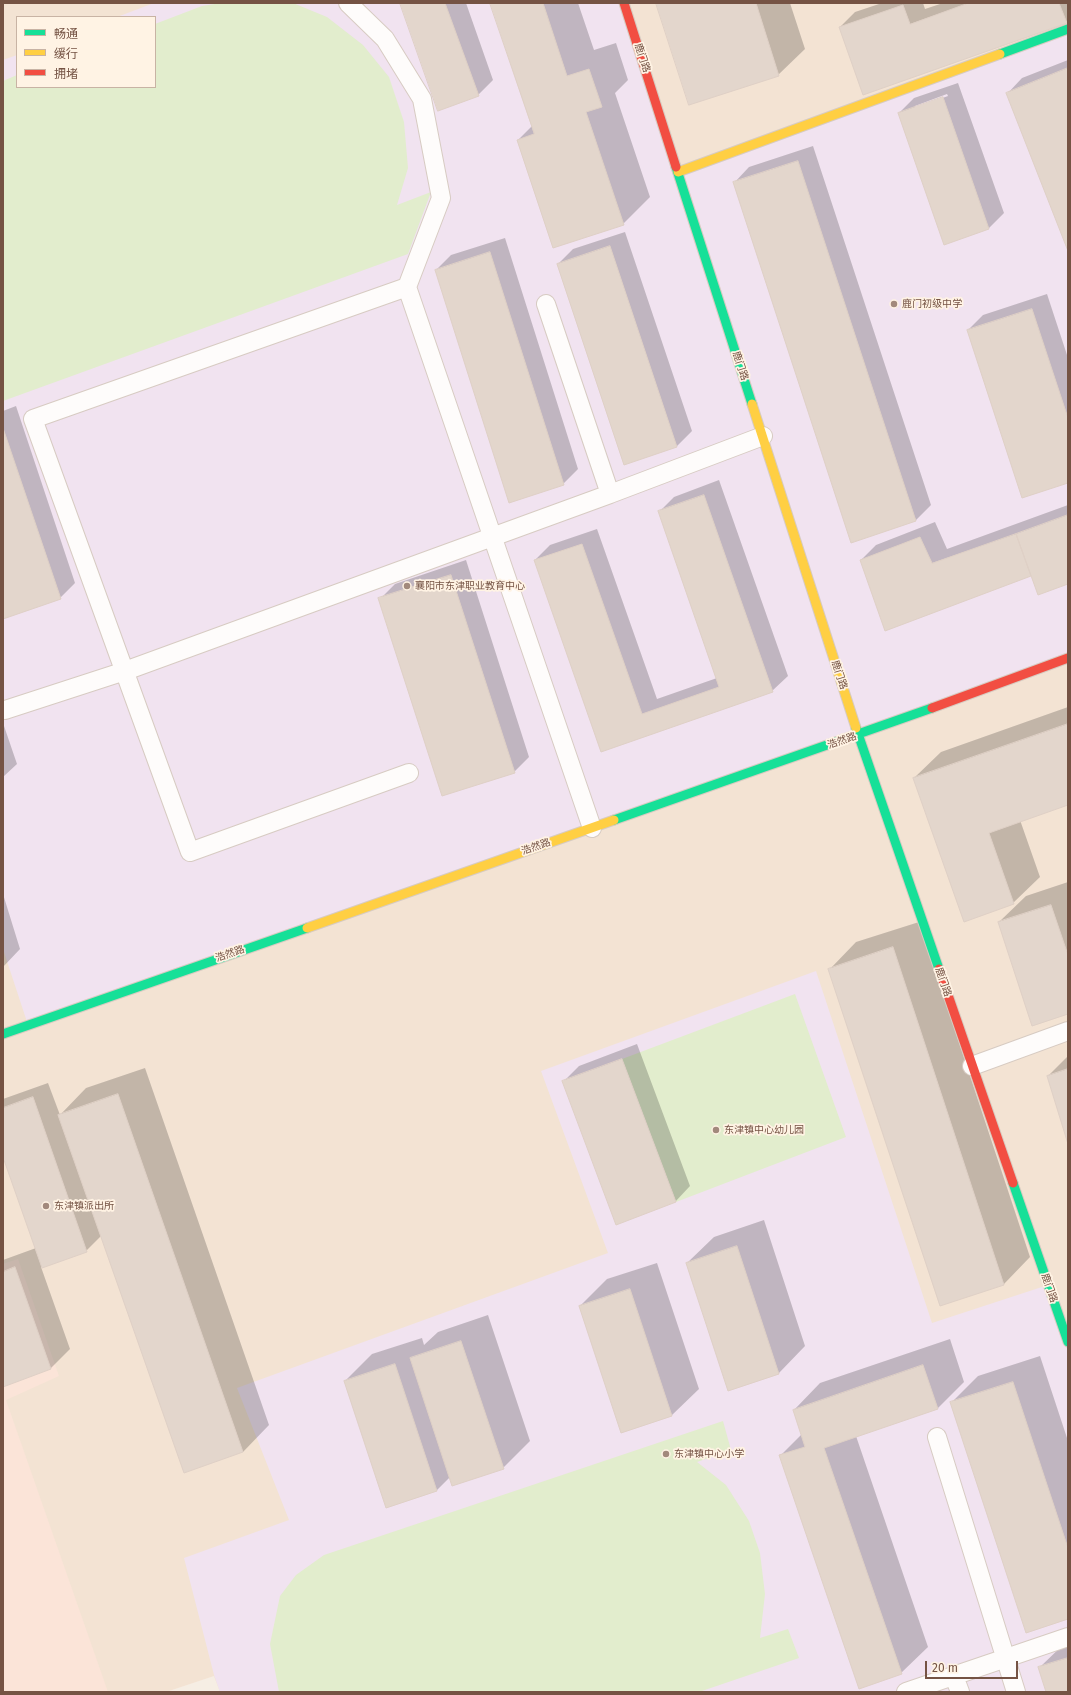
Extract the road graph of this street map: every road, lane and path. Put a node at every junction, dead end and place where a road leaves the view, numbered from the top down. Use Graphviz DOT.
graph roads {
  1 [pos="348,3"];
  2 [pos="624,3"];
  3 [pos="1068,30"];
  4 [pos="678,172"];
  5 [pos="407,287"];
  6 [pos="546,304"];
  7 [pos="763,436"];
  8 [pos="610,494"];
  9 [pos="493,537"];
  10 [pos="1068,658"];
  11 [pos="125,671"];
  12 [pos="5,710"];
  13 [pos="858,735"];
  14 [pos="409,773"];
  15 [pos="592,828"];
  16 [pos="1068,1031"];
  17 [pos="3,1034"];
  18 [pos="972,1066"];
  19 [pos="1068,1342"];
  20 [pos="937,1437"];
  21 [pos="1068,1637"];
  22 [pos="1005,1658"];
  23 [pos="957,1684"];
  24 [pos="906,1692"];
  25 [pos="1016,1692"];
  1 -- 5 [label="lane"];
  2 -- 4 [label="street, 鹿门路"];
  3 -- 4 [label="street"];
  4 -- 7 [label="street, 鹿门路"];
  5 -- 9 [label="lane"];
  5 -- 11 [label="lane"];
  6 -- 8 [label="lane"];
  7 -- 8 [label="lane"];
  7 -- 13 [label="street, 鹿门路"];
  8 -- 9 [label="lane"];
  9 -- 11 [label="lane"];
  9 -- 15 [label="lane"];
  10 -- 13 [label="street, 浩然路"];
  11 -- 12 [label="lane"];
  11 -- 14 [label="lane"];
  13 -- 15 [label="street, 浩然路"];
  13 -- 18 [label="street, 鹿门路"];
  15 -- 17 [label="street, 浩然路"];
  16 -- 18 [label="lane"];
  18 -- 19 [label="street, 鹿门路"];
  20 -- 22 [label="lane"];
  21 -- 22 [label="lane"];
  22 -- 23 [label="lane"];
  22 -- 25 [label="lane"];
  23 -- 24 [label="lane"];
}
